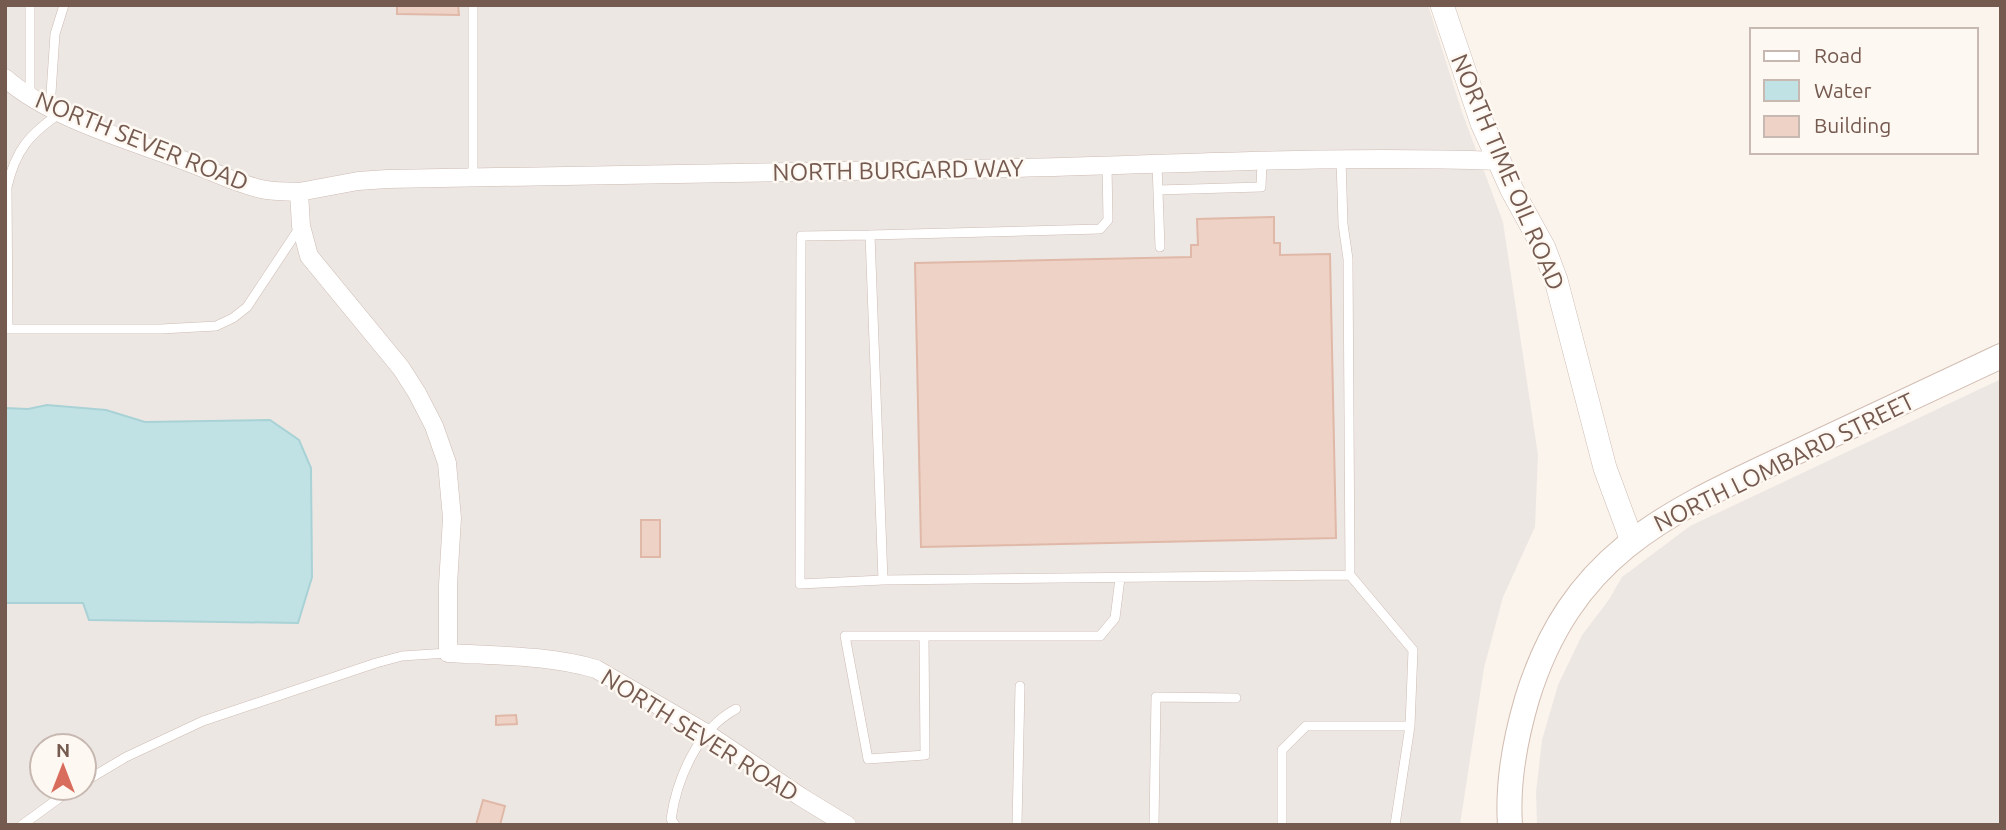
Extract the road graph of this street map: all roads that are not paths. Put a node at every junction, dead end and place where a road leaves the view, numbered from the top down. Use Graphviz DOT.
graph roads {
  1 [pos="30,5"];
  2 [pos="64,5"];
  3 [pos="473,5"];
  4 [pos="1442,5"];
  5 [pos="5,78"];
  6 [pos="30,97"];
  7 [pos="55,110"];
  8 [pos="1341,159"];
  9 [pos="1262,161"];
  10 [pos="1498,161"];
  11 [pos="1157,164"];
  12 [pos="1107,166"];
  13 [pos="473,177"];
  14 [pos="1158,190"];
  15 [pos="299,192"];
  16 [pos="301,226"];
  17 [pos="870,236"];
  18 [pos="1160,247"];
  19 [pos="6,329"];
  20 [pos="2001,356"];
  21 [pos="1632,541"];
  22 [pos="1350,575"];
  23 [pos="1120,578"];
  24 [pos="883,580"];
  25 [pos="924,636"];
  26 [pos="448,653"];
  27 [pos="1020,686"];
  28 [pos="1236,698"];
  29 [pos="736,709"];
  30 [pos="1410,726"];
  31 [pos="706,733"];
  32 [pos="98,774"];
  33 [pos="54,802"];
  34 [pos="22,825"];
  35 [pos="675,825"];
  36 [pos="848,825"];
  37 [pos="1017,825"];
  38 [pos="1154,825"];
  39 [pos="1282,825"];
  40 [pos="1395,825"];
  41 [pos="1510,825"];
  1 -- 6 [label="lane"];
  2 -- 7 [label="lane"];
  3 -- 13 [label="lane"];
  4 -- 10 [label="street, NORTH TIME OIL ROAD"];
  5 -- 6 [label="street, NORTH SEVER ROAD"];
  6 -- 7 [label="street, NORTH SEVER ROAD"];
  7 -- 15 [label="street, NORTH SEVER ROAD"];
  7 -- 19 [label="lane"];
  8 -- 9 [label="street, NORTH BURGARD WAY"];
  8 -- 10 [label="street, NORTH BURGARD WAY"];
  8 -- 22 [label="lane"];
  9 -- 11 [label="street, NORTH BURGARD WAY"];
  9 -- 14 [label="lane"];
  10 -- 21 [label="street, NORTH TIME OIL ROAD"];
  11 -- 12 [label="street, NORTH BURGARD WAY"];
  11 -- 14 [label="lane"];
  12 -- 13 [label="street, NORTH BURGARD WAY"];
  12 -- 17 [label="lane"];
  13 -- 15 [label="street, NORTH BURGARD WAY"];
  14 -- 18 [label="lane"];
  15 -- 16 [label="street"];
  16 -- 19 [label="lane"];
  16 -- 26 [label="street"];
  17 -- 24 [label="lane"];
  17 -- 24 [label="lane"];
  20 -- 21 [label="main road, NORTH LOMBARD STREET"];
  21 -- 41 [label="main road, NORTH LOMBARD STREET"];
  22 -- 23 [label="lane"];
  22 -- 30 [label="lane"];
  23 -- 24 [label="lane"];
  23 -- 25 [label="lane"];
  25 -- 25 [label="lane"];
  26 -- 31 [label="street, NORTH SEVER ROAD"];
  26 -- 32 [label="lane"];
  27 -- 37 [label="lane"];
  28 -- 38 [label="lane"];
  29 -- 31 [label="lane"];
  30 -- 39 [label="lane"];
  30 -- 40 [label="lane"];
  31 -- 35 [label="lane"];
  31 -- 36 [label="street, NORTH SEVER ROAD"];
  33 -- 34 [label="lane"];
}
